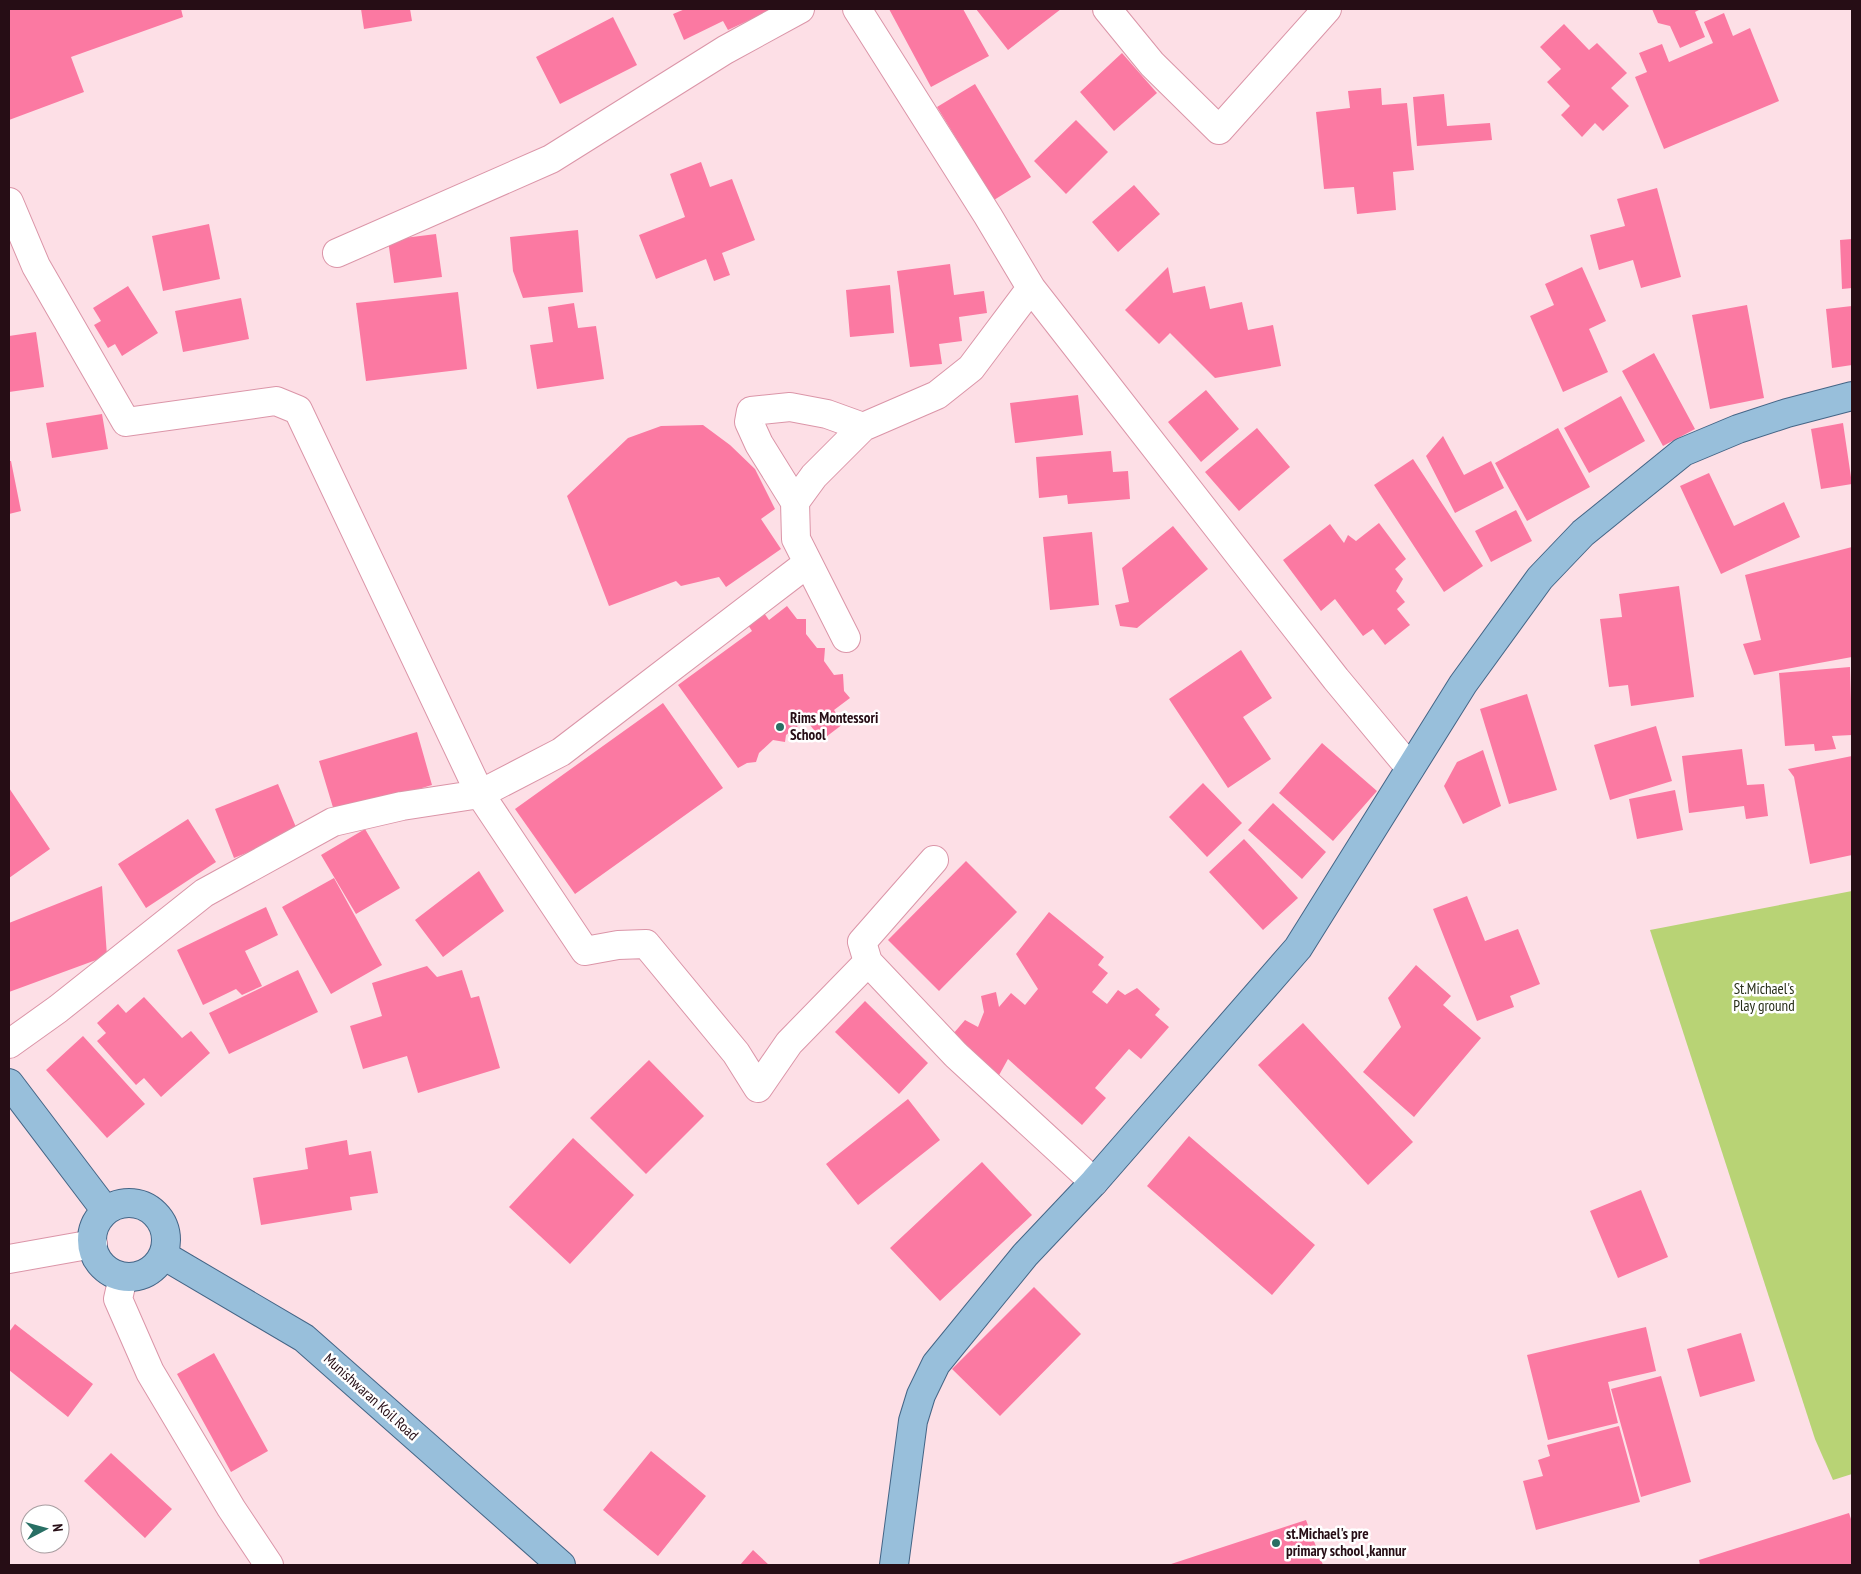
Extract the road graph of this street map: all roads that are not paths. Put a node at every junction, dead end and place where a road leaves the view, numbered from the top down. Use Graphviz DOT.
graph roads {
  1 [pos="800,9"];
  2 [pos="857,9"];
  3 [pos="1107,9"];
  4 [pos="1327,9"];
  5 [pos="9,202"];
  6 [pos="337,253"];
  7 [pos="1031,288"];
  8 [pos="1852,396"];
  9 [pos="863,426"];
  10 [pos="795,502"];
  11 [pos="808,563"];
  12 [pos="846,638"];
  13 [pos="1410,768"];
  14 [pos="480,794"];
  15 [pos="934,860"];
  16 [pos="868,962"];
  17 [pos="9,1044"];
  18 [pos="9,1083"];
  19 [pos="1094,1182"];
  20 [pos="106,1211"];
  21 [pos="92,1244"];
  22 [pos="163,1255"];
  23 [pos="9,1259"];
  24 [pos="124,1277"];
  25 [pos="268,1565"];
  26 [pos="561,1565"];
  27 [pos="894,1565"];
  1 -- 6 [label="street"];
  2 -- 7 [label="street"];
  3 -- 4 [label="street"];
  5 -- 14 [label="street"];
  7 -- 9 [label="street"];
  7 -- 13 [label="street"];
  8 -- 13 [label="main road"];
  9 -- 10 [label="street"];
  9 -- 10 [label="street"];
  10 -- 11 [label="street"];
  11 -- 12 [label="street"];
  11 -- 14 [label="street"];
  13 -- 19 [label="main road"];
  14 -- 16 [label="street"];
  14 -- 17 [label="street"];
  15 -- 16 [label="street"];
  16 -- 19 [label="street"];
  18 -- 20 [label="main road"];
  19 -- 27 [label="main road"];
  20 -- 21 [label="main road"];
  20 -- 22 [label="main road"];
  21 -- 23 [label="street"];
  21 -- 24 [label="main road"];
  22 -- 24 [label="main road"];
  22 -- 26 [label="main road, Munishwaran Koil Road"];
  24 -- 25 [label="street"];
}
